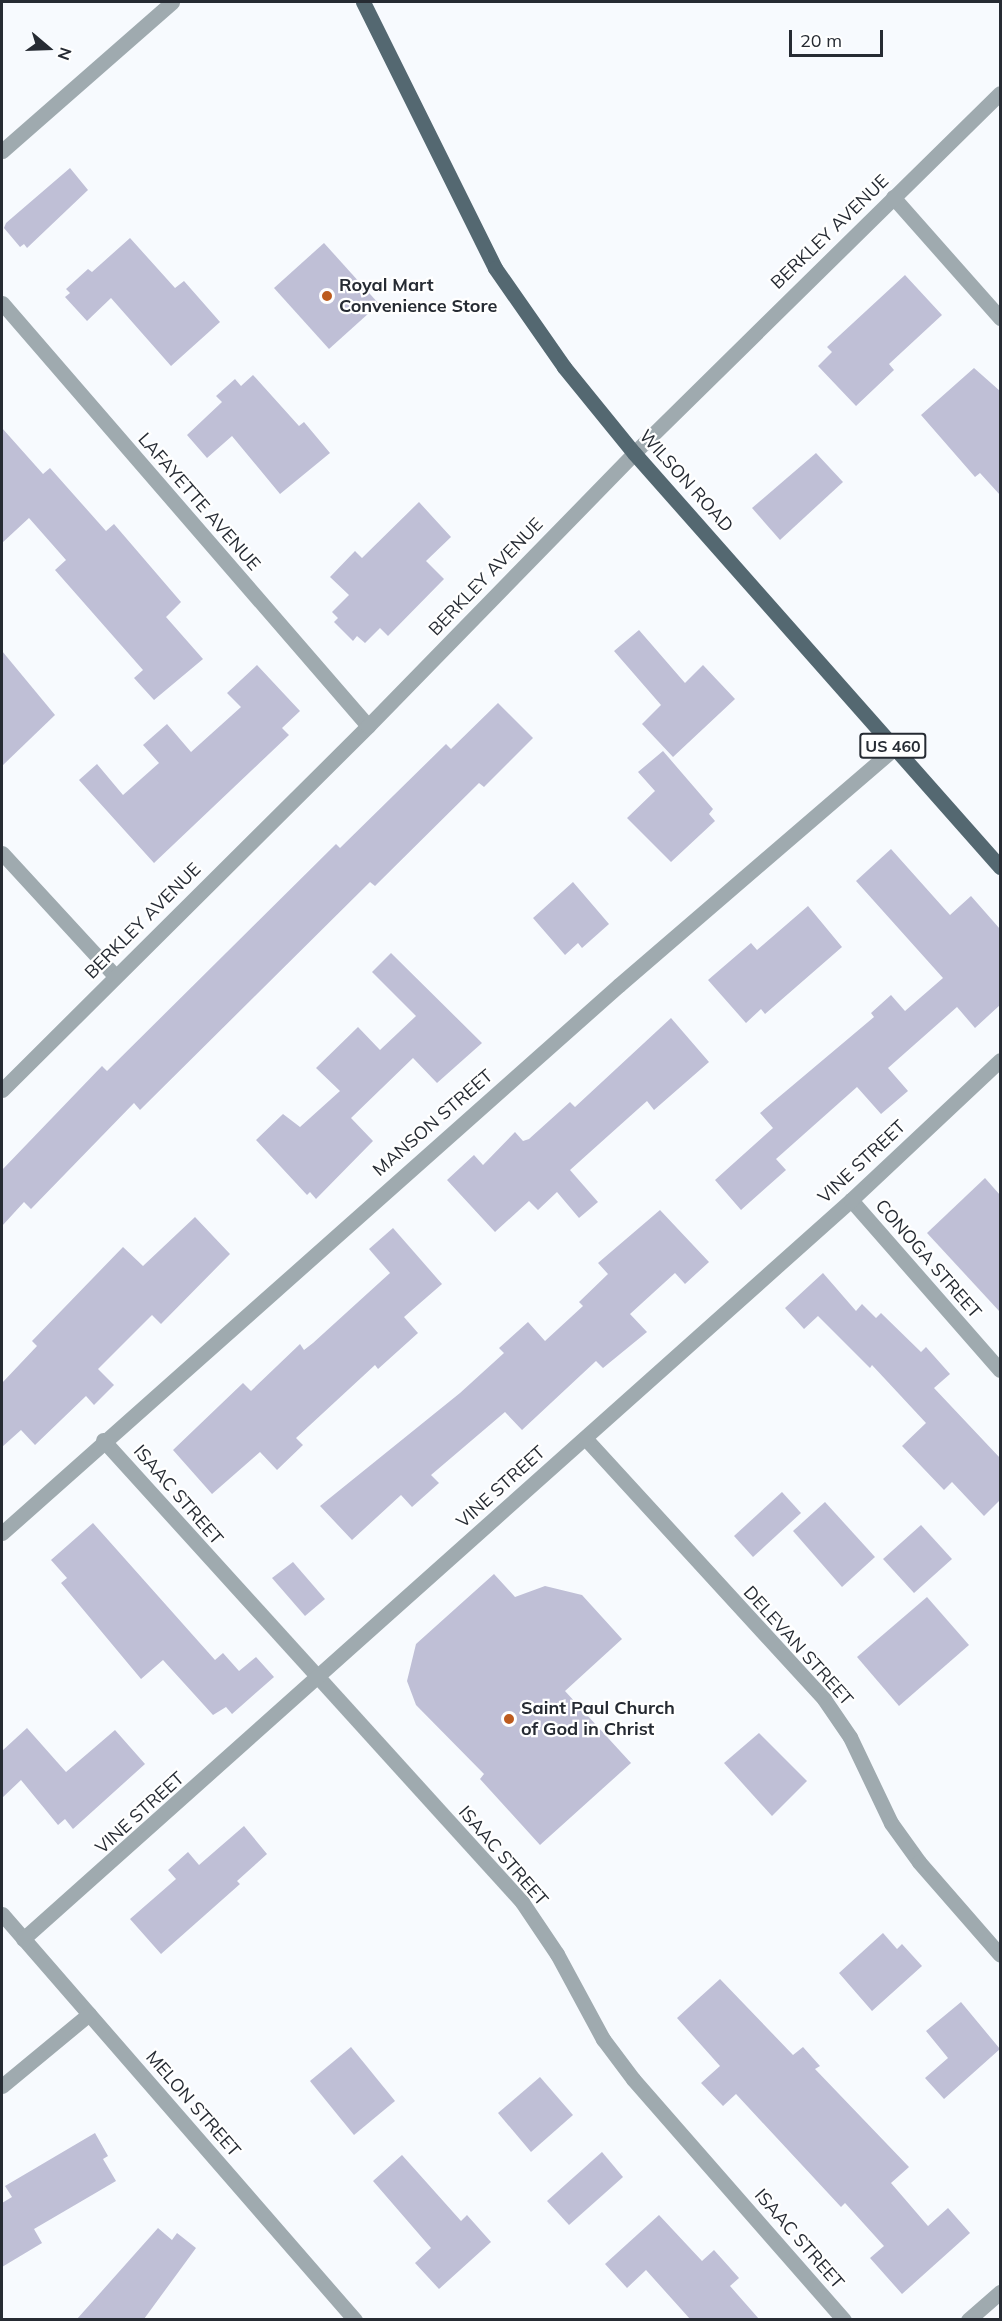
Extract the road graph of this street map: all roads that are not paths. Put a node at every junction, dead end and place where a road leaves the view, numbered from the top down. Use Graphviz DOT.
graph roads {
  1 [pos="172,2"];
  2 [pos="363,2"];
  3 [pos="1000,93"];
  4 [pos="2,151"];
  5 [pos="893,197"];
  6 [pos="2,303"];
  7 [pos="1000,318"];
  8 [pos="634,453"];
  9 [pos="368,726"];
  10 [pos="895,748"];
  11 [pos="2,853"];
  12 [pos="1000,867"];
  13 [pos="115,976"];
  14 [pos="1000,1060"];
  15 [pos="2,1090"];
  16 [pos="851,1200"];
  17 [pos="1000,1370"];
  18 [pos="585,1438"];
  19 [pos="103,1440"];
  20 [pos="2,1533"];
  21 [pos="317,1678"];
  22 [pos="2,1914"];
  23 [pos="23,1939"];
  24 [pos="1000,1955"];
  25 [pos="89,2014"];
  26 [pos="2,2086"];
  27 [pos="1000,2292"];
  28 [pos="355,2319"];
  29 [pos="844,2319"];
  30 [pos="968,2319"];
  1 -- 4 [label="street"];
  2 -- 8 [label="main road, WILSON ROAD / US 460"];
  3 -- 5 [label="street, BERKLEY AVENUE"];
  5 -- 7 [label="street"];
  5 -- 8 [label="street, BERKLEY AVENUE"];
  6 -- 9 [label="street, LAFAYETTE AVENUE"];
  8 -- 9 [label="street, BERKLEY AVENUE"];
  8 -- 10 [label="main road, WILSON ROAD / US 460"];
  9 -- 13 [label="street, BERKLEY AVENUE"];
  10 -- 12 [label="main road, WILSON ROAD / US 460"];
  10 -- 19 [label="street, MANSON STREET"];
  11 -- 13 [label="street"];
  13 -- 15 [label="street, BERKLEY AVENUE"];
  14 -- 16 [label="street, VINE STREET"];
  16 -- 17 [label="street, CONOGA STREET"];
  16 -- 18 [label="street, VINE STREET"];
  18 -- 21 [label="street, VINE STREET"];
  18 -- 24 [label="street, DELEVAN STREET"];
  19 -- 20 [label="street, MANSON STREET"];
  19 -- 21 [label="street, ISAAC STREET"];
  21 -- 23 [label="street, VINE STREET"];
  21 -- 29 [label="street, ISAAC STREET"];
  22 -- 23 [label="street, MELON STREET"];
  23 -- 25 [label="street, MELON STREET"];
  25 -- 26 [label="street"];
  25 -- 28 [label="street, MELON STREET"];
  27 -- 30 [label="street"];
}
